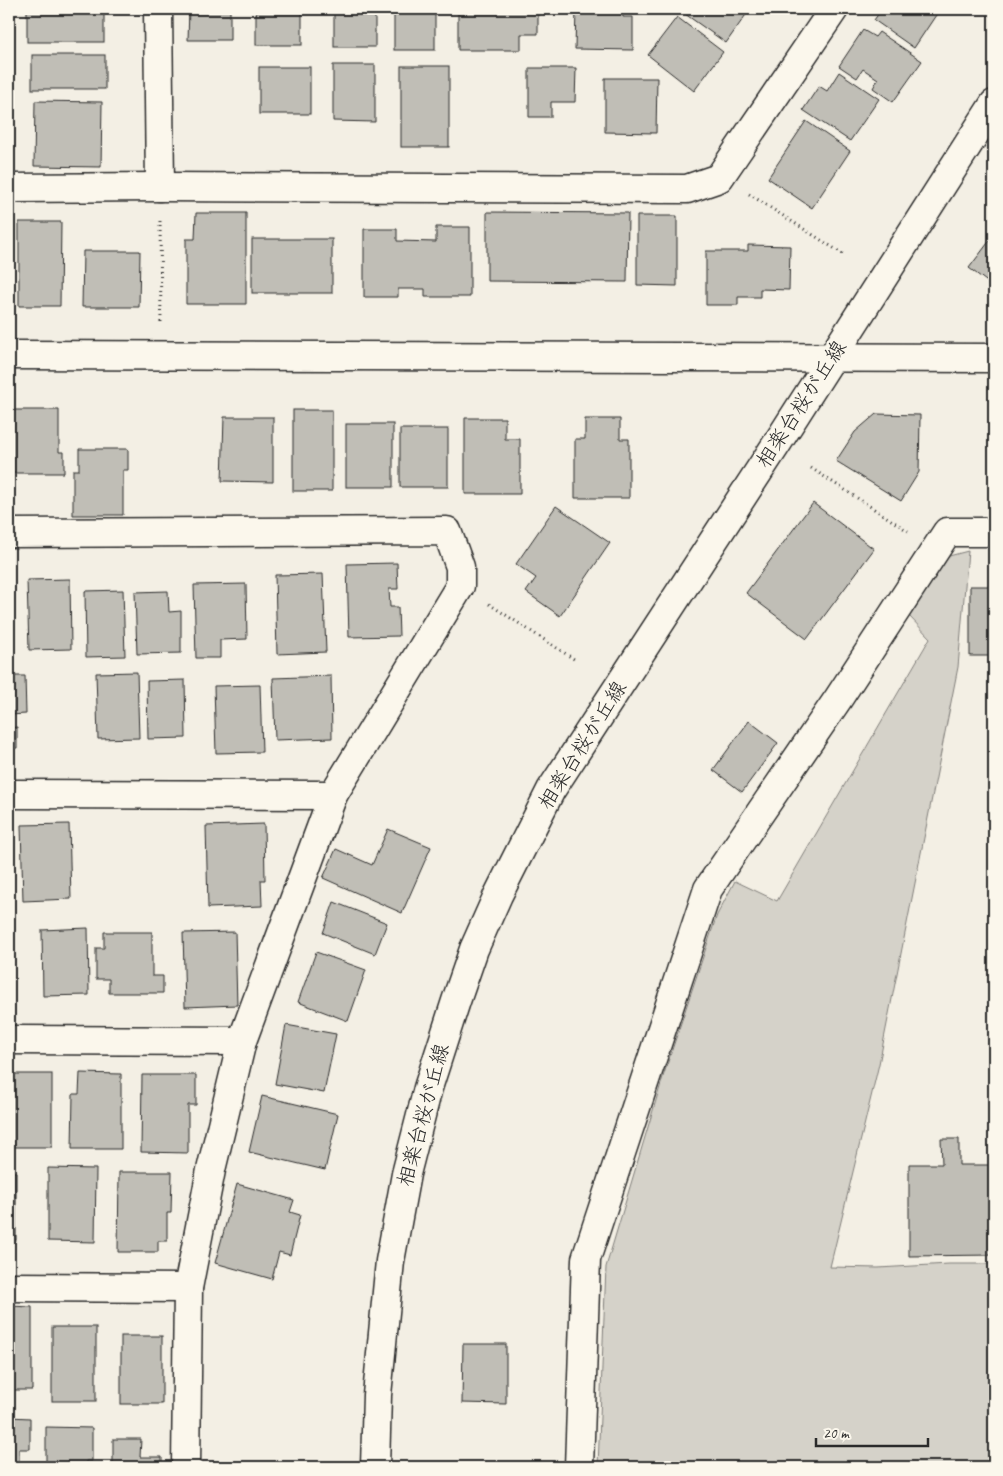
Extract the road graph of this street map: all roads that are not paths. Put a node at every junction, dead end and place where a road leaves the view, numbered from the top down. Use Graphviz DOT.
graph roads {
  1 [pos="158,9"];
  2 [pos="834,9"];
  3 [pos="994,104"];
  4 [pos="160,187"];
  5 [pos="9,188"];
  6 [pos="9,355"];
  7 [pos="832,358"];
  8 [pos="994,358"];
  9 [pos="994,532"];
  10 [pos="9,533"];
  11 [pos="9,794"];
  12 [pos="333,795"];
  13 [pos="9,1040"];
  14 [pos="242,1042"];
  15 [pos="9,1286"];
  16 [pos="188,1288"];
  17 [pos="186,1467"];
  18 [pos="375,1467"];
  19 [pos="579,1467"];
  1 -- 4 [label="street"];
  2 -- 4 [label="street"];
  3 -- 7 [label="street, 相楽台桜が丘線"];
  4 -- 5 [label="street"];
  6 -- 7 [label="street"];
  7 -- 8 [label="street"];
  7 -- 18 [label="street, 相楽台桜が丘線"];
  9 -- 19 [label="street"];
  10 -- 12 [label="street"];
  11 -- 12 [label="street"];
  12 -- 14 [label="street"];
  13 -- 14 [label="street"];
  14 -- 16 [label="street"];
  15 -- 16 [label="street"];
  16 -- 17 [label="street"];
}
